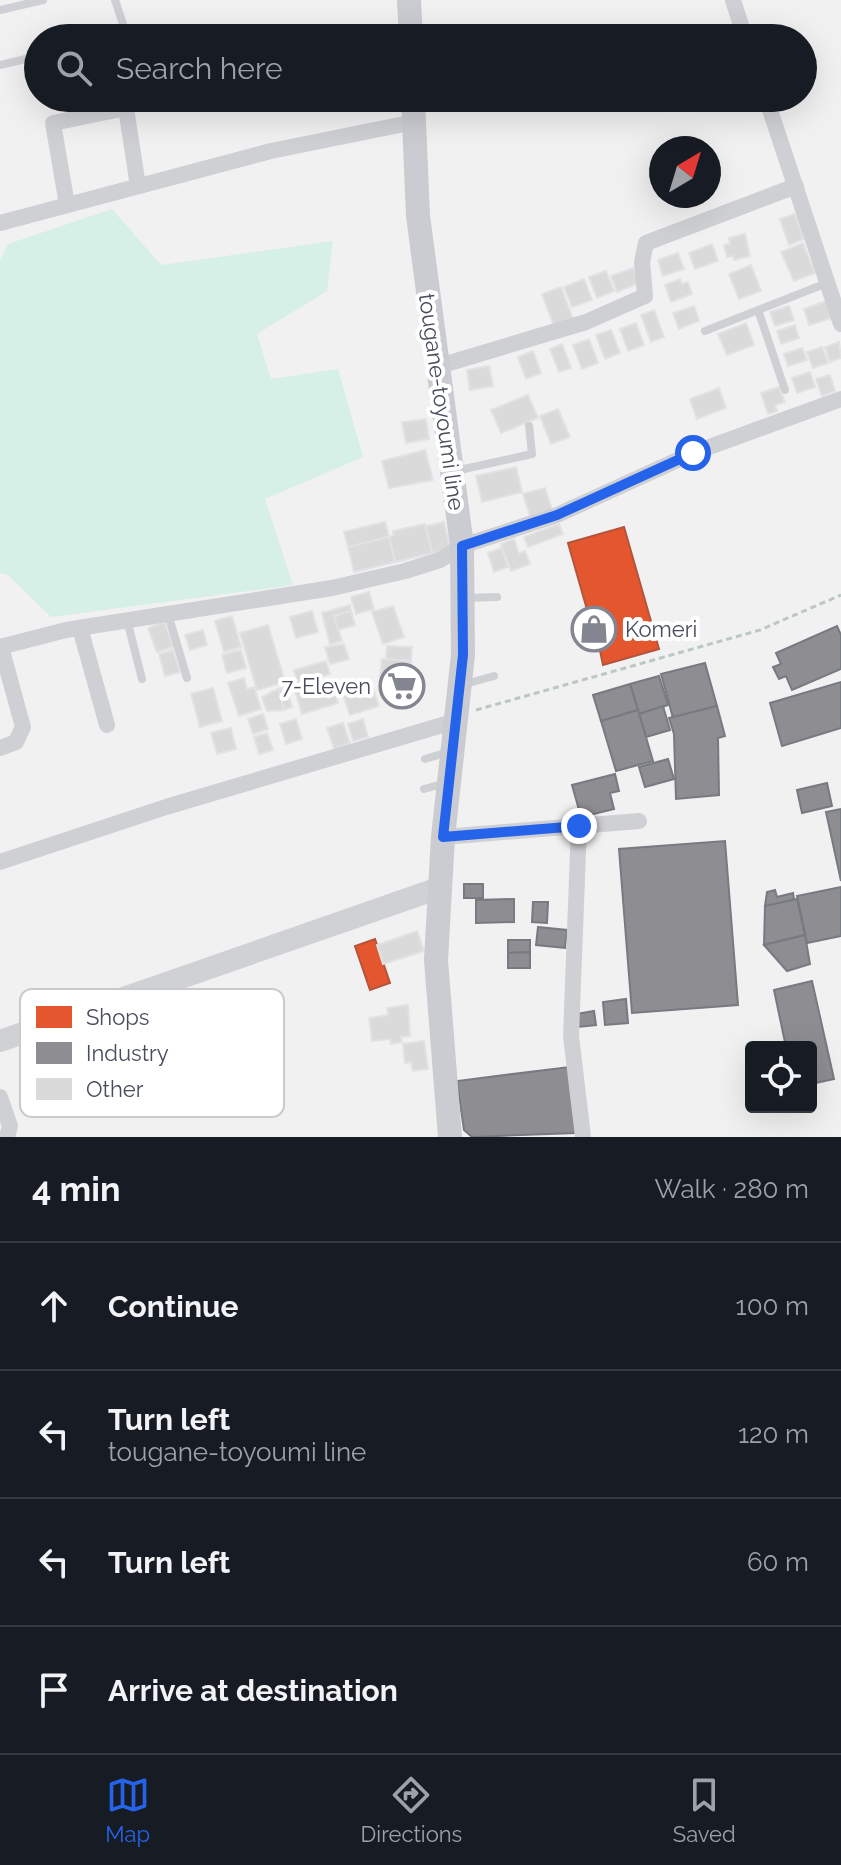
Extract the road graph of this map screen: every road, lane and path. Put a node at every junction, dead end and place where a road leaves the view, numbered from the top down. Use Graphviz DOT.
graph roads {
  1 [pos="43,0"];
  2 [pos="115,0"];
  3 [pos="409,0"];
  4 [pos="733,0"];
  5 [pos="0,10"];
  6 [pos="123,24"];
  7 [pos="410,24"];
  8 [pos="741,24"];
  9 [pos="24,59"];
  10 [pos="0,65"];
  11 [pos="107,112"];
  12 [pos="127,112"];
  13 [pos="406,112"];
  14 [pos="413,112"];
  15 [pos="771,112"];
  16 [pos="138,186"];
  17 [pos="796,186"];
  18 [pos="67,205"];
  19 [pos="0,223"];
  20 [pos="827,283"];
  21 [pos="758,310"];
  22 [pos="841,324"];
  23 [pos="705,331"];
  24 [pos="436,367"];
  25 [pos="785,390"];
  26 [pos="841,399"];
  27 [pos="529,426"];
  28 [pos="452,472"];
  29 [pos="462,546"];
  30 [pos="841,595"];
  31 [pos="497,597"];
  32 [pos="462,598"];
  33 [pos="168,614"];
  34 [pos="127,620"];
  35 [pos="80,628"];
  36 [pos="0,647"];
  37 [pos="494,676"];
  38 [pos="187,678"];
  39 [pos="142,679"];
  40 [pos="460,684"];
  41 [pos="456,719"];
  42 [pos="107,725"];
  43 [pos="0,748"];
  44 [pos="452,751"];
  45 [pos="425,759"];
  46 [pos="450,781"];
  47 [pos="424,789"];
  48 [pos="639,821"];
  49 [pos="579,826"];
  50 [pos="443,837"];
  51 [pos="0,862"];
  52 [pos="439,888"];
  53 [pos="149,989"];
  54 [pos="20,1034"];
  55 [pos="0,1041"];
  56 [pos="0,1097"];
  57 [pos="7,1137"];
  58 [pos="450,1137"];
  59 [pos="583,1137"];
  1 -- 5 [label="lane"];
  2 -- 6 [label="lane"];
  3 -- 7 [label="main road"];
  4 -- 8 [label="street"];
  9 -- 10 [label="lane"];
  11 -- 18 [label="street"];
  12 -- 16 [label="street"];
  13 -- 16 [label="street"];
  14 -- 24 [label="main road, tougane-toyoumi line"];
  15 -- 17 [label="street"];
  16 -- 18 [label="street"];
  17 -- 20 [label="street"];
  17 -- 24 [label="street"];
  18 -- 19 [label="street"];
  20 -- 21 [label="lane"];
  20 -- 22 [label="street"];
  21 -- 23 [label="lane"];
  21 -- 25 [label="lane"];
  24 -- 28 [label="main road, tougane-toyoumi line"];
  26 -- 29 [label="street"];
  27 -- 28 [label="lane"];
  28 -- 29 [label="main road, tougane-toyoumi line"];
  29 -- 32 [label="main road, tougane-toyoumi line"];
  29 -- 33 [label="street"];
  30 -- 41 [label="path"];
  31 -- 32 [label="lane"];
  32 -- 40 [label="main road, tougane-toyoumi line"];
  33 -- 34 [label="street"];
  33 -- 38 [label="lane"];
  34 -- 35 [label="street"];
  34 -- 39 [label="lane"];
  35 -- 36 [label="street"];
  35 -- 42 [label="street"];
  36 -- 43 [label="street"];
  37 -- 40 [label="lane"];
  40 -- 41 [label="main road, tougane-toyoumi line"];
  41 -- 44 [label="main road, tougane-toyoumi line"];
  41 -- 51 [label="street"];
  44 -- 45 [label="lane"];
  44 -- 46 [label="main road, tougane-toyoumi line"];
  46 -- 47 [label="lane"];
  46 -- 50 [label="main road, tougane-toyoumi line"];
  48 -- 49 [label="street"];
  49 -- 50 [label="street"];
  49 -- 59 [label="street"];
  50 -- 52 [label="main road, tougane-toyoumi line"];
  52 -- 53 [label="street"];
  52 -- 58 [label="main road, tougane-toyoumi line"];
  54 -- 55 [label="street"];
  56 -- 57 [label="street"];
}
